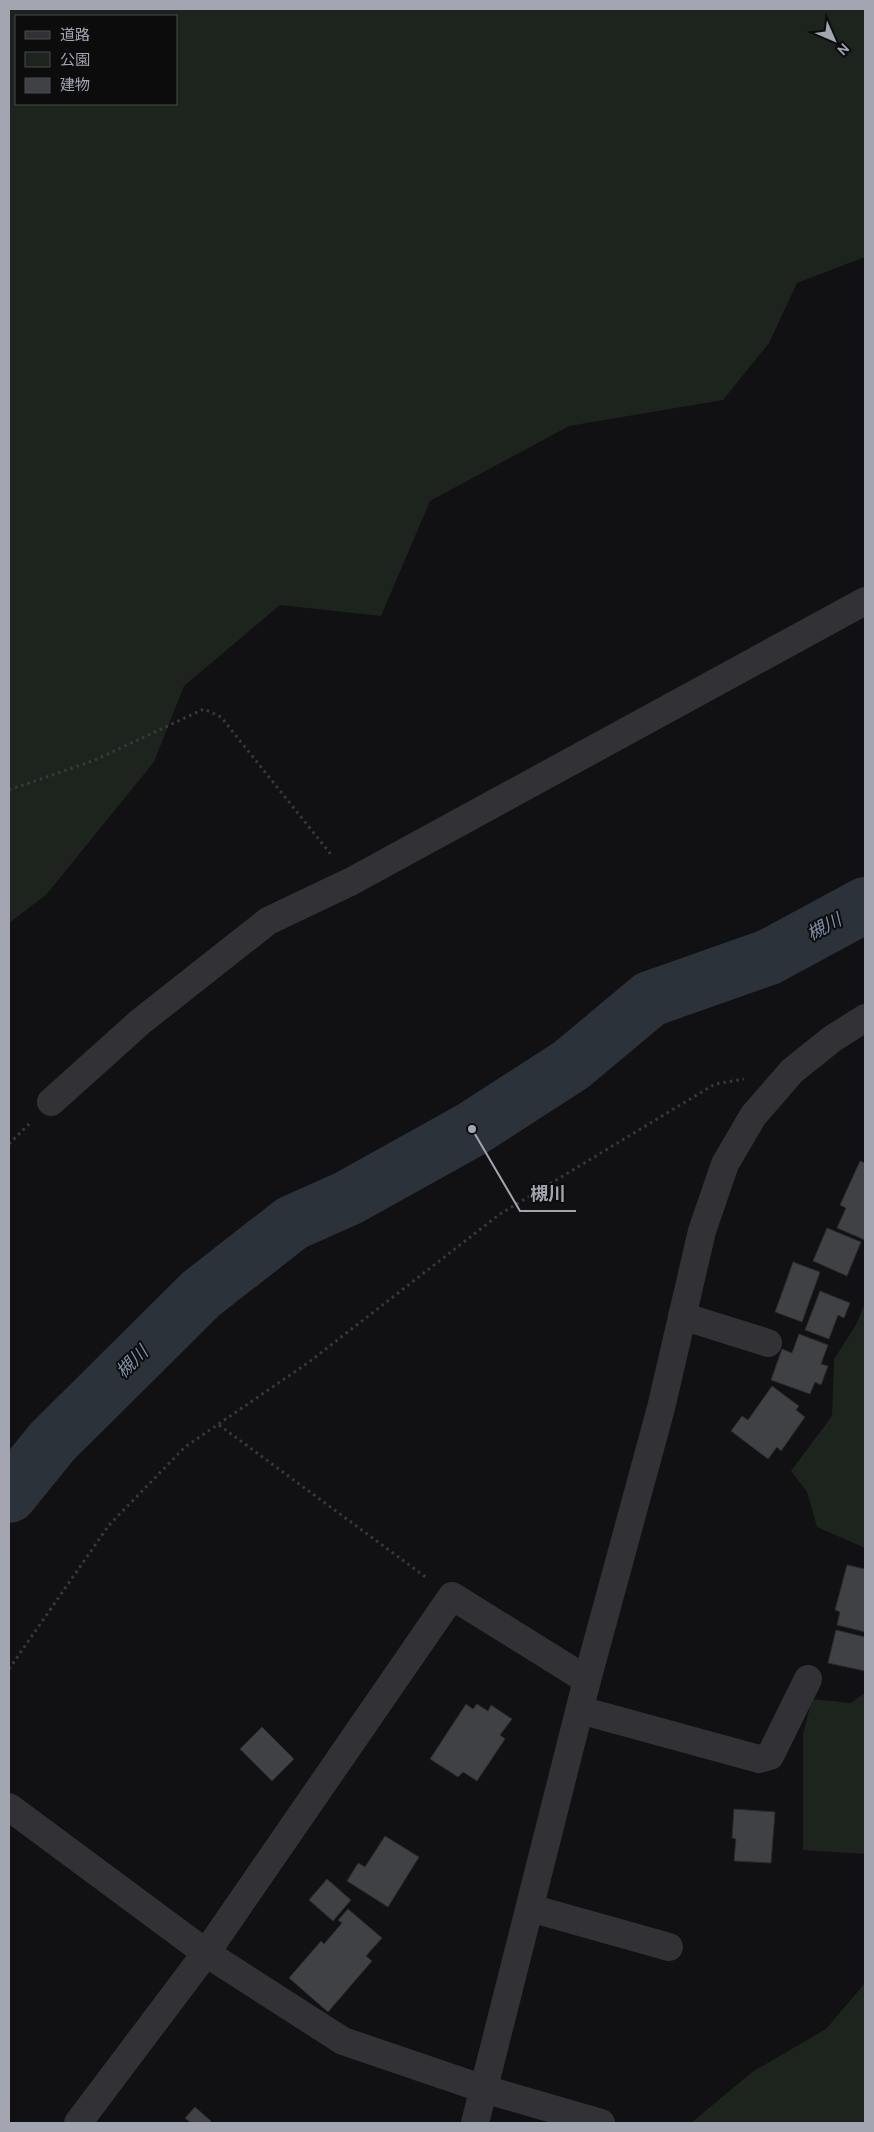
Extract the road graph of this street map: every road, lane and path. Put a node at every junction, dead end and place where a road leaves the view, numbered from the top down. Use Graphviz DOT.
graph roads {
  1 [pos="865,601"];
  2 [pos="9,790"];
  3 [pos="352,881"];
  4 [pos="865,1018"];
  5 [pos="792,1071"];
  6 [pos="51,1102"];
  7 [pos="682,1316"];
  8 [pos="768,1344"];
  9 [pos="219,1425"];
  10 [pos="452,1596"];
  11 [pos="9,1669"];
  12 [pos="808,1679"];
  13 [pos="587,1680"];
  14 [pos="580,1710"];
  15 [pos="9,1806"];
  16 [pos="530,1908"];
  17 [pos="669,1947"];
  18 [pos="206,1953"];
  19 [pos="484,2089"];
  20 [pos="78,2123"];
  21 [pos="474,2123"];
  22 [pos="601,2123"];
  1 -- 3 [label="street"];
  2 -- 3 [label="path"];
  3 -- 6 [label="street"];
  4 -- 5 [label="street"];
  5 -- 7 [label="street"];
  5 -- 9 [label="path"];
  7 -- 8 [label="street"];
  7 -- 13 [label="street"];
  9 -- 10 [label="path"];
  9 -- 11 [label="path"];
  10 -- 13 [label="street"];
  10 -- 18 [label="street"];
  12 -- 14 [label="street"];
  13 -- 14 [label="street"];
  14 -- 16 [label="street"];
  15 -- 18 [label="street"];
  16 -- 17 [label="street"];
  16 -- 19 [label="street"];
  18 -- 19 [label="street"];
  18 -- 20 [label="street"];
  19 -- 21 [label="street"];
  19 -- 22 [label="street"];
}
